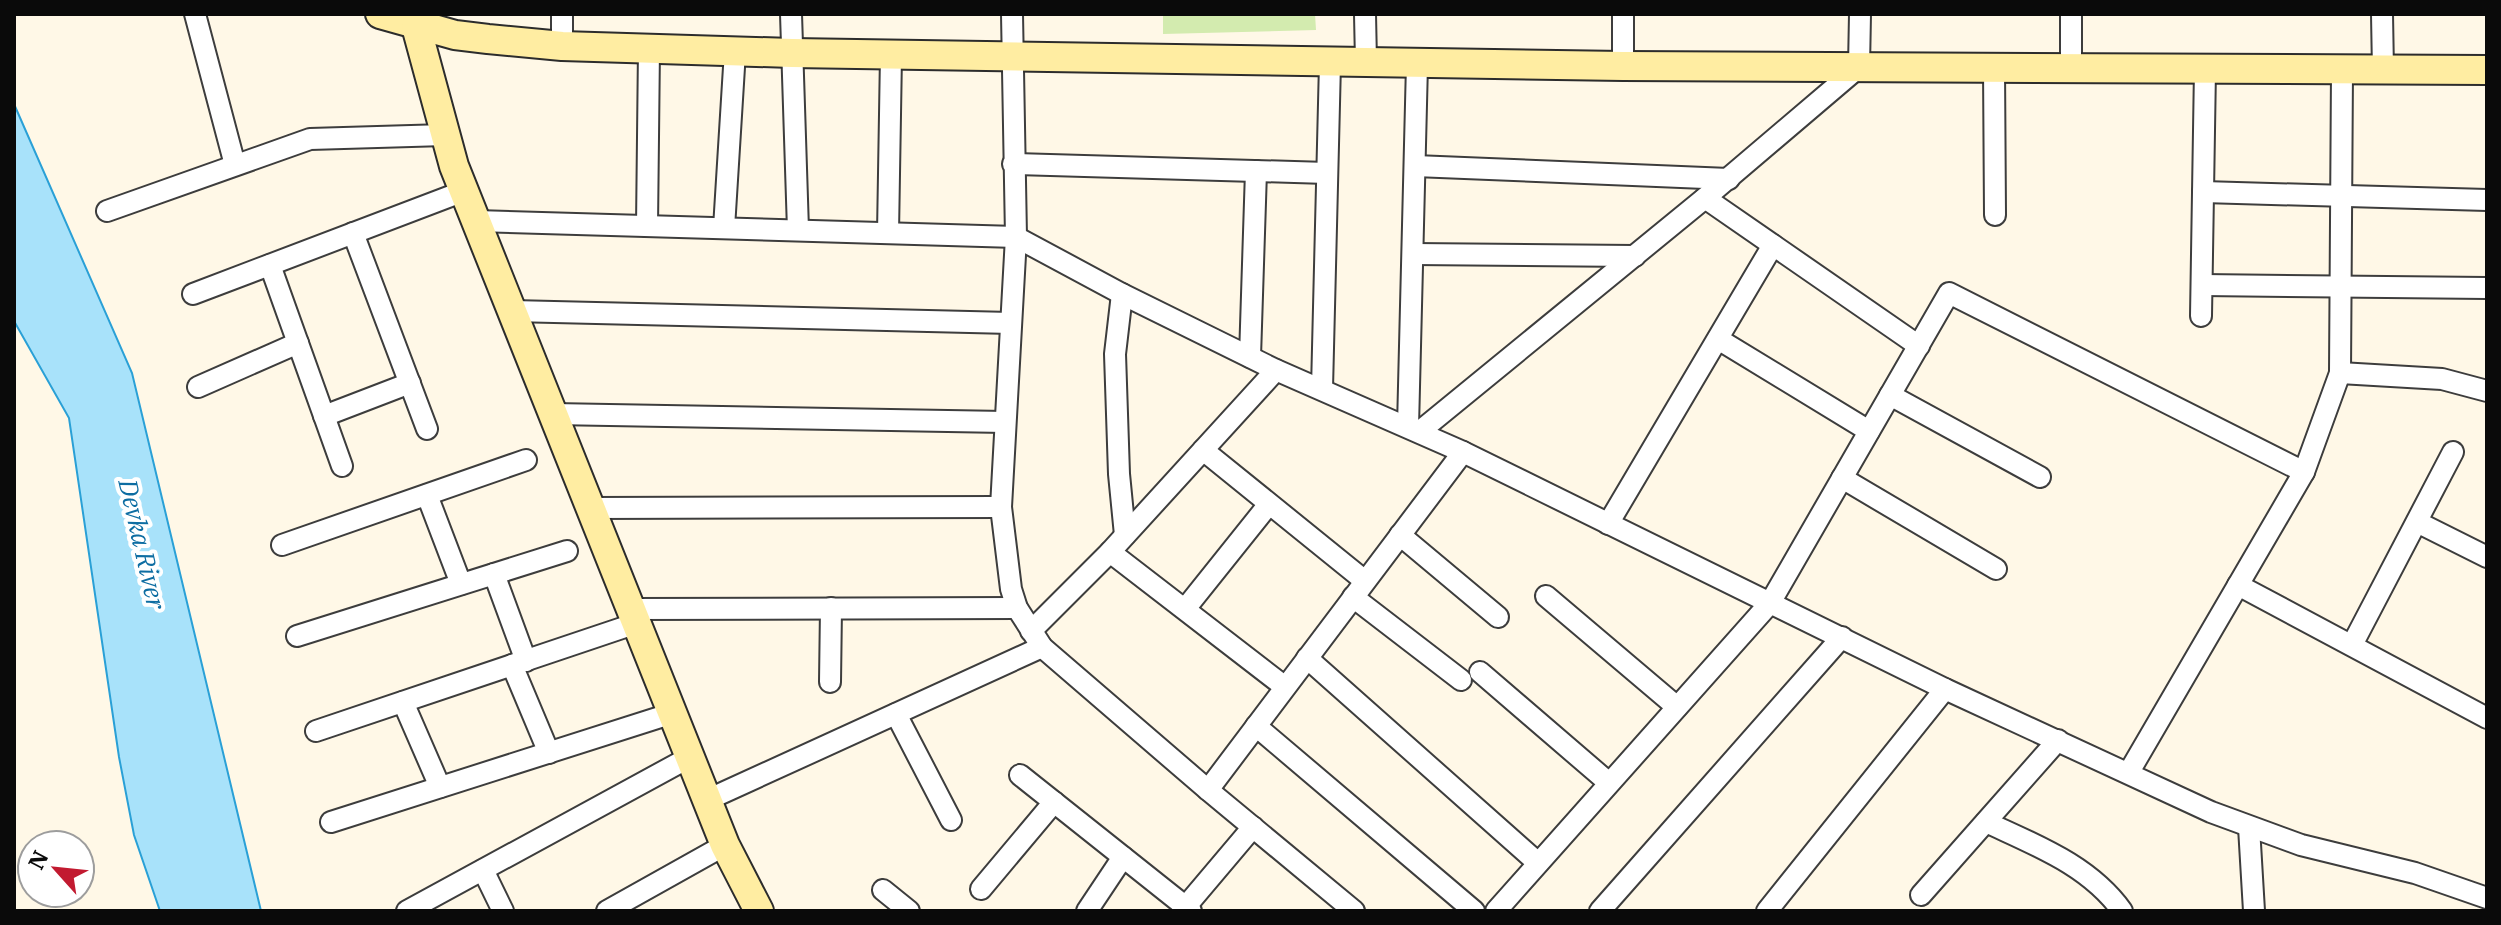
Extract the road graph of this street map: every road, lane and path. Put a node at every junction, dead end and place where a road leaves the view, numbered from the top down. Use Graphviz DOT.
graph roads {
  1 [pos="195,14"];
  2 [pos="380,14"];
  3 [pos="562,14"];
  4 [pos="791,14"];
  5 [pos="1012,14"];
  6 [pos="1365,14"];
  7 [pos="1623,14"];
  8 [pos="1860,14"];
  9 [pos="2071,14"];
  10 [pos="2382,14"];
  11 [pos="415,20"];
  12 [pos="562,46"];
  13 [pos="649,48"];
  14 [pos="735,51"];
  15 [pos="792,53"];
  16 [pos="891,55"];
  17 [pos="1012,57"];
  18 [pos="1366,62"];
  19 [pos="1330,63"];
  20 [pos="1417,64"];
  21 [pos="1623,66"];
  22 [pos="1859,67"];
  23 [pos="1994,67"];
  24 [pos="2071,67"];
  25 [pos="2205,69"];
  26 [pos="2487,70"];
  27 [pos="2342,71"];
  28 [pos="2383,71"];
  29 [pos="445,135"];
  30 [pos="1013,164"];
  31 [pos="235,165"];
  32 [pos="1415,166"];
  33 [pos="1256,171"];
  34 [pos="1327,173"];
  35 [pos="1729,179"];
  36 [pos="464,191"];
  37 [pos="2203,192"];
  38 [pos="2343,196"];
  39 [pos="1705,198"];
  40 [pos="2487,200"];
  41 [pos="107,211"];
  42 [pos="1995,215"];
  43 [pos="476,221"];
  44 [pos="647,226"];
  45 [pos="724,228"];
  46 [pos="798,230"];
  47 [pos="353,233"];
  48 [pos="888,233"];
  49 [pos="1016,237"];
  50 [pos="1773,245"];
  51 [pos="1413,254"];
  52 [pos="1635,256"];
  53 [pos="270,265"];
  54 [pos="2202,285"];
  55 [pos="2339,287"];
  56 [pos="2487,288"];
  57 [pos="193,294"];
  58 [pos="1122,294"];
  59 [pos="512,311"];
  60 [pos="2201,316"];
  61 [pos="1011,323"];
  62 [pos="1718,339"];
  63 [pos="298,343"];
  64 [pos="1919,346"];
  65 [pos="1250,357"];
  66 [pos="1276,370"];
  67 [pos="2340,373"];
  68 [pos="410,383"];
  69 [pos="198,387"];
  70 [pos="1322,389"];
  71 [pos="2487,391"];
  72 [pos="1890,395"];
  73 [pos="553,414"];
  74 [pos="324,416"];
  75 [pos="1005,422"];
  76 [pos="427,429"];
  77 [pos="1414,430"];
  78 [pos="1869,431"];
  79 [pos="1203,450"];
  80 [pos="1463,452"];
  81 [pos="2453,452"];
  82 [pos="526,460"];
  83 [pos="342,466"];
  84 [pos="2304,472"];
  85 [pos="2040,477"];
  86 [pos="1842,478"];
  87 [pos="427,495"];
  88 [pos="1269,504"];
  89 [pos="1001,507"];
  90 [pos="591,508"];
  91 [pos="2417,522"];
  92 [pos="1608,524"];
  93 [pos="1125,535"];
  94 [pos="1400,535"];
  95 [pos="282,545"];
  96 [pos="567,551"];
  97 [pos="1110,552"];
  98 [pos="2487,557"];
  99 [pos="1996,569"];
  100 [pos="494,574"];
  101 [pos="461,584"];
  102 [pos="2238,585"];
  103 [pos="1359,589"];
  104 [pos="1546,596"];
  105 [pos="1770,603"];
  106 [pos="831,608"];
  107 [pos="1017,608"];
  108 [pos="1185,609"];
  109 [pos="634,616"];
  110 [pos="1498,617"];
  111 [pos="297,636"];
  112 [pos="1842,637"];
  113 [pos="1036,639"];
  114 [pos="2352,645"];
  115 [pos="1307,658"];
  116 [pos="519,663"];
  117 [pos="1480,672"];
  118 [pos="1461,680"];
  119 [pos="830,682"];
  120 [pos="1285,687"];
  121 [pos="1945,689"];
  122 [pos="403,702"];
  123 [pos="1677,707"];
  124 [pos="673,713"];
  125 [pos="896,714"];
  126 [pos="2487,718"];
  127 [pos="1256,726"];
  128 [pos="316,731"];
  129 [pos="2058,740"];
  130 [pos="549,753"];
  131 [pos="690,757"];
  132 [pos="2129,772"];
  133 [pos="1020,775"];
  134 [pos="1609,783"];
  135 [pos="440,787"];
  136 [pos="1208,790"];
  137 [pos="707,800"];
  138 [pos="1054,802"];
  139 [pos="951,820"];
  140 [pos="331,822"];
  141 [pos="1986,822"];
  142 [pos="1253,827"];
  143 [pos="2249,827"];
  144 [pos="725,845"];
  145 [pos="1123,857"];
  146 [pos="1538,863"];
  147 [pos="483,870"];
  148 [pos="981,889"];
  149 [pos="883,890"];
  150 [pos="1921,895"];
  151 [pos="2487,898"];
  152 [pos="1508,907"];
  153 [pos="1186,910"];
  154 [pos="407,911"];
  155 [pos="503,911"];
  156 [pos="607,911"];
  157 [pos="759,911"];
  158 [pos="909,911"];
  159 [pos="1087,911"];
  160 [pos="1354,911"];
  161 [pos="1474,911"];
  162 [pos="1600,911"];
  163 [pos="1767,911"];
  164 [pos="2122,911"];
  165 [pos="2254,911"];
  1 -- 31 [label="street"];
  2 -- 11 [label="street"];
  3 -- 12 [label="street"];
  4 -- 15 [label="street"];
  5 -- 17 [label="street"];
  6 -- 18 [label="street"];
  7 -- 21 [label="street"];
  8 -- 22 [label="street"];
  9 -- 24 [label="street"];
  10 -- 28 [label="street"];
  11 -- 12 [label="street"];
  11 -- 29 [label="street"];
  12 -- 13 [label="street"];
  13 -- 14 [label="street"];
  13 -- 44 [label="street"];
  14 -- 15 [label="street"];
  14 -- 45 [label="street"];
  15 -- 16 [label="street"];
  15 -- 46 [label="street"];
  16 -- 17 [label="street"];
  16 -- 48 [label="street"];
  17 -- 19 [label="street"];
  17 -- 30 [label="street"];
  18 -- 19 [label="street"];
  18 -- 20 [label="street"];
  19 -- 34 [label="street"];
  20 -- 21 [label="street"];
  20 -- 32 [label="street"];
  21 -- 22 [label="street"];
  22 -- 23 [label="street"];
  22 -- 35 [label="street"];
  23 -- 24 [label="street"];
  23 -- 42 [label="street"];
  24 -- 25 [label="street"];
  25 -- 27 [label="street"];
  25 -- 37 [label="street"];
  26 -- 28 [label="street"];
  27 -- 28 [label="street"];
  27 -- 38 [label="street"];
  29 -- 31 [label="street"];
  29 -- 36 [label="street"];
  30 -- 33 [label="street"];
  30 -- 49 [label="street"];
  31 -- 41 [label="street"];
  32 -- 35 [label="street"];
  32 -- 51 [label="street"];
  33 -- 34 [label="street"];
  33 -- 65 [label="street"];
  34 -- 70 [label="street"];
  35 -- 39 [label="street"];
  36 -- 43 [label="street"];
  36 -- 47 [label="street"];
  37 -- 38 [label="street"];
  37 -- 54 [label="street"];
  38 -- 40 [label="street"];
  38 -- 55 [label="street"];
  39 -- 50 [label="street"];
  39 -- 52 [label="street"];
  43 -- 44 [label="street"];
  43 -- 59 [label="street"];
  44 -- 45 [label="street"];
  45 -- 46 [label="street"];
  46 -- 48 [label="street"];
  47 -- 53 [label="street"];
  47 -- 68 [label="street"];
  48 -- 49 [label="street"];
  49 -- 58 [label="street"];
  49 -- 61 [label="street"];
  50 -- 62 [label="street"];
  50 -- 64 [label="street"];
  51 -- 52 [label="street"];
  51 -- 77 [label="street"];
  52 -- 77 [label="street"];
  53 -- 57 [label="street"];
  53 -- 63 [label="street"];
  54 -- 55 [label="street"];
  54 -- 60 [label="street"];
  55 -- 56 [label="street"];
  55 -- 67 [label="street"];
  58 -- 65 [label="street"];
  58 -- 93 [label="street"];
  59 -- 61 [label="street"];
  59 -- 73 [label="street"];
  61 -- 75 [label="street"];
  62 -- 78 [label="street"];
  62 -- 92 [label="street"];
  63 -- 69 [label="street"];
  63 -- 74 [label="street"];
  64 -- 72 [label="street"];
  64 -- 84 [label="street"];
  65 -- 66 [label="street"];
  66 -- 70 [label="street"];
  66 -- 79 [label="street"];
  67 -- 71 [label="street"];
  67 -- 84 [label="street"];
  68 -- 74 [label="street"];
  68 -- 76 [label="street"];
  70 -- 77 [label="street"];
  72 -- 78 [label="street"];
  72 -- 85 [label="street"];
  73 -- 75 [label="street"];
  73 -- 90 [label="street"];
  74 -- 83 [label="street"];
  75 -- 89 [label="street"];
  77 -- 80 [label="street"];
  78 -- 86 [label="street"];
  79 -- 88 [label="street"];
  79 -- 93 [label="street"];
  80 -- 92 [label="street"];
  80 -- 94 [label="street"];
  81 -- 91 [label="street"];
  82 -- 87 [label="street"];
  84 -- 102 [label="street"];
  86 -- 99 [label="street"];
  86 -- 105 [label="street"];
  87 -- 95 [label="street"];
  87 -- 101 [label="street"];
  88 -- 103 [label="street"];
  88 -- 108 [label="street"];
  89 -- 90 [label="street"];
  89 -- 107 [label="street"];
  90 -- 109 [label="street"];
  91 -- 98 [label="street"];
  91 -- 114 [label="street"];
  92 -- 105 [label="street"];
  93 -- 97 [label="street"];
  94 -- 103 [label="street"];
  94 -- 110 [label="street"];
  96 -- 100 [label="street"];
  97 -- 108 [label="street"];
  97 -- 113 [label="street"];
  100 -- 101 [label="street"];
  100 -- 116 [label="street"];
  101 -- 111 [label="street"];
  102 -- 114 [label="street"];
  102 -- 132 [label="street"];
  103 -- 115 [label="street"];
  103 -- 118 [label="street"];
  104 -- 123 [label="street"];
  105 -- 112 [label="street"];
  105 -- 123 [label="street"];
  106 -- 107 [label="street"];
  106 -- 109 [label="street"];
  106 -- 119 [label="street"];
  107 -- 113 [label="street"];
  108 -- 120 [label="street"];
  109 -- 116 [label="street"];
  109 -- 124 [label="street"];
  112 -- 121 [label="street"];
  112 -- 162 [label="street"];
  113 -- 125 [label="street"];
  113 -- 136 [label="street"];
  114 -- 126 [label="street"];
  115 -- 120 [label="street"];
  115 -- 146 [label="street"];
  116 -- 122 [label="street"];
  116 -- 130 [label="street"];
  117 -- 134 [label="street"];
  120 -- 127 [label="street"];
  121 -- 129 [label="street"];
  121 -- 163 [label="street"];
  122 -- 128 [label="street"];
  122 -- 135 [label="street"];
  123 -- 134 [label="street"];
  124 -- 130 [label="street"];
  124 -- 131 [label="street"];
  125 -- 137 [label="street"];
  125 -- 139 [label="street"];
  127 -- 136 [label="street"];
  127 -- 161 [label="street"];
  129 -- 132 [label="street"];
  129 -- 141 [label="street"];
  130 -- 135 [label="street"];
  131 -- 137 [label="street"];
  131 -- 147 [label="street"];
  132 -- 143 [label="street"];
  133 -- 138 [label="street"];
  134 -- 146 [label="street"];
  135 -- 140 [label="street"];
  136 -- 142 [label="street"];
  137 -- 144 [label="street"];
  138 -- 145 [label="street"];
  138 -- 148 [label="street"];
  141 -- 150 [label="street"];
  141 -- 164 [label="street"];
  142 -- 153 [label="street"];
  142 -- 160 [label="street"];
  143 -- 151 [label="street"];
  143 -- 165 [label="street"];
  144 -- 156 [label="street"];
  144 -- 157 [label="street"];
  145 -- 153 [label="street"];
  145 -- 159 [label="street"];
  146 -- 152 [label="street"];
  147 -- 154 [label="street"];
  147 -- 155 [label="street"];
  149 -- 158 [label="street"];
}
